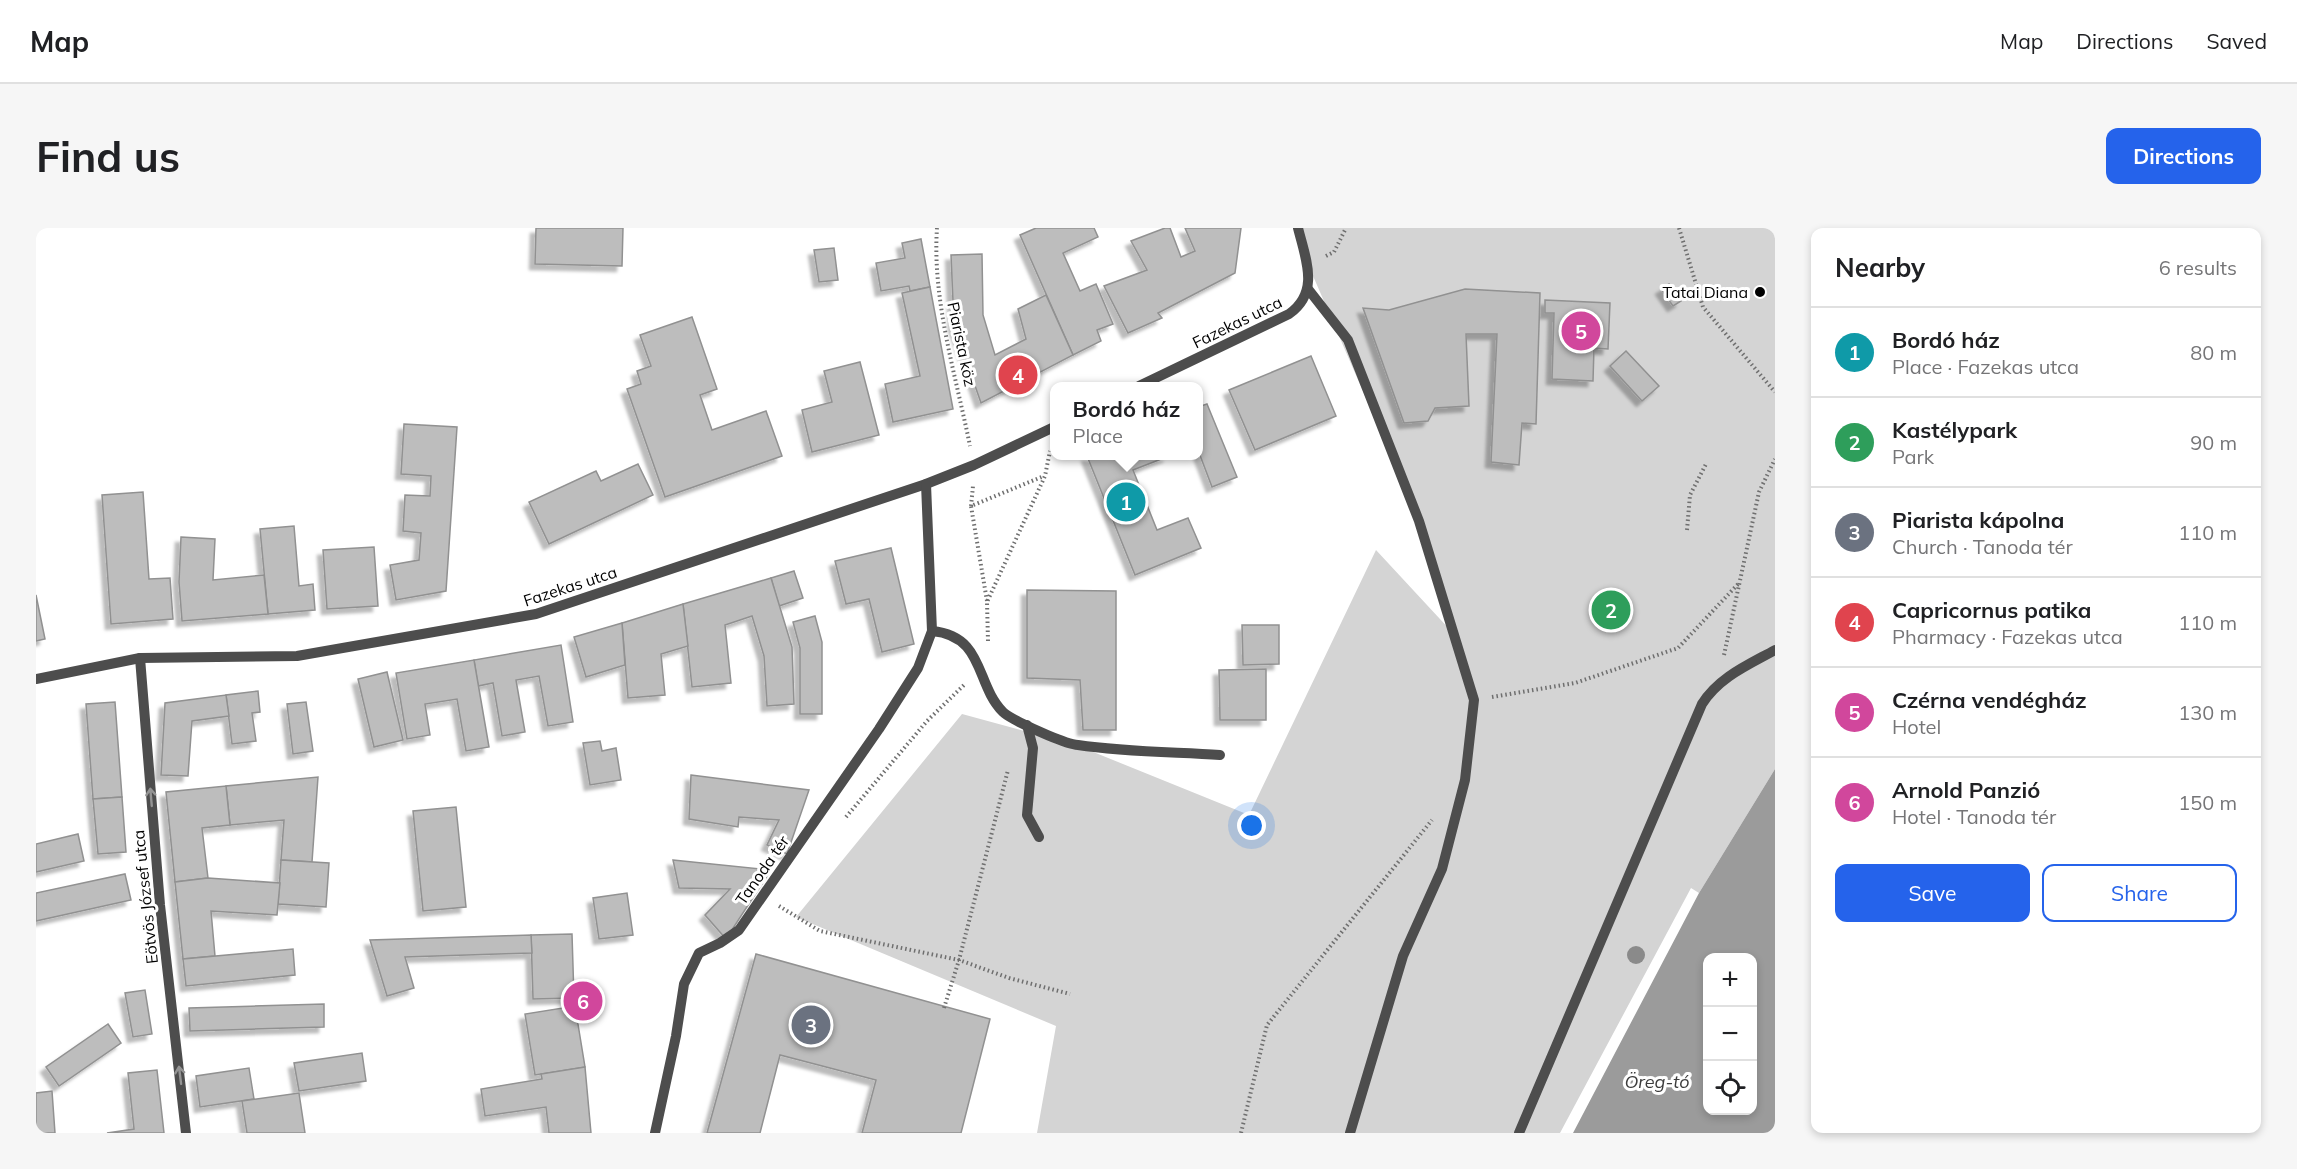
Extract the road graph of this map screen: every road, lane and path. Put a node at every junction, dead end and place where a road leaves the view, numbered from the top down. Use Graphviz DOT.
graph roads {
  1 [pos="937,228"];
  2 [pos="1298,228"];
  3 [pos="1346,228"];
  4 [pos="1679,228"];
  5 [pos="1305,261"];
  6 [pos="1308,289"];
  7 [pos="1149,382"];
  8 [pos="1775,392"];
  9 [pos="1050,429"];
  10 [pos="1050,455"];
  11 [pos="1775,459"];
  12 [pos="1706,464"];
  13 [pos="974,465"];
  14 [pos="1045,476"];
  15 [pos="926,484"];
  16 [pos="1688,530"];
  17 [pos="1739,583"];
  18 [pos="987,602"];
  19 [pos="932,631"];
  20 [pos="988,649"];
  21 [pos="1775,650"];
  22 [pos="140,658"];
  23 [pos="36,679"];
  24 [pos="1718,684"];
  25 [pos="1474,699"];
  26 [pos="1027,725"];
  27 [pos="1220,755"];
  28 [pos="1009,768"];
  29 [pos="1436,816"];
  30 [pos="1039,837"];
  31 [pos="773,903"];
  32 [pos="959,960"];
  33 [pos="1070,994"];
  34 [pos="944,1008"];
  35 [pos="186,1133"];
  36 [pos="655,1133"];
  37 [pos="1241,1133"];
  38 [pos="1350,1133"];
  39 [pos="1519,1133"];
  1 -- 13 [label="path, Piarista köz"];
  2 -- 5 [label="street"];
  3 -- 5 [label="path"];
  4 -- 8 [label="path"];
  5 -- 6 [label="street"];
  6 -- 7 [label="street, Fazekas utca"];
  6 -- 25 [label="street"];
  9 -- 13 [label="street, Fazekas utca"];
  10 -- 14 [label="path"];
  11 -- 17 [label="path"];
  12 -- 16 [label="path"];
  13 -- 15 [label="street, Fazekas utca"];
  14 -- 18 [label="path"];
  14 -- 18 [label="path"];
  15 -- 19 [label="street, Tanoda tér"];
  15 -- 22 [label="street, Fazekas utca"];
  17 -- 24 [label="path"];
  17 -- 25 [label="path"];
  18 -- 20 [label="path"];
  19 -- 26 [label="street"];
  19 -- 36 [label="street, Tanoda tér"];
  21 -- 24 [label="street"];
  22 -- 23 [label="street, Fazekas utca"];
  35 -- 22 [label="street, Eötvös József utca, one-way"];
  24 -- 39 [label="street"];
  25 -- 38 [label="street"];
  26 -- 27 [label="street"];
  26 -- 30 [label="street"];
  28 -- 32 [label="path"];
  29 -- 37 [label="path"];
  31 -- 32 [label="path"];
  32 -- 33 [label="path"];
  32 -- 34 [label="path"];
}
